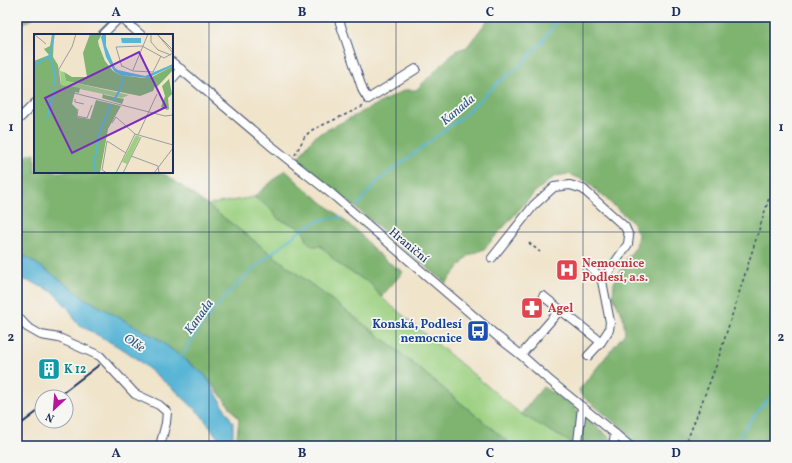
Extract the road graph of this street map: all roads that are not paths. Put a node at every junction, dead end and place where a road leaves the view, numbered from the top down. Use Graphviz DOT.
graph roads {
  1 [pos="120,17"];
  2 [pos="338,17"];
  3 [pos="103,34"];
  4 [pos="140,34"];
  5 [pos="173,63"];
  6 [pos="181,69"];
  7 [pos="416,69"];
  8 [pos="173,78"];
  9 [pos="34,104"];
  10 [pos="20,118"];
  11 [pos="492,258"];
  12 [pos="589,266"];
  13 [pos="602,281"];
  14 [pos="543,296"];
  15 [pos="560,310"];
  16 [pos="17,316"];
  17 [pos="601,342"];
  18 [pos="521,355"];
  19 [pos="588,356"];
  20 [pos="582,407"];
  21 [pos="166,423"];
  22 [pos="615,434"];
  23 [pos="160,446"];
  24 [pos="165,446"];
  25 [pos="579,446"];
  26 [pos="613,446"];
  27 [pos="630,446"];
  1 -- 3 [label="street"];
  1 -- 4 [label="street"];
  2 -- 7 [label="street"];
  5 -- 6 [label="street, Hraniční"];
  6 -- 8 [label="street"];
  6 -- 18 [label="street, Hraniční"];
  9 -- 10 [label="street"];
  11 -- 13 [label="street"];
  12 -- 13 [label="street"];
  13 -- 17 [label="street"];
  14 -- 15 [label="street"];
  15 -- 17 [label="street"];
  15 -- 18 [label="street"];
  16 -- 21 [label="street"];
  17 -- 19 [label="street"];
  18 -- 20 [label="street, Hraniční"];
  20 -- 22 [label="street, Hraniční"];
  20 -- 25 [label="street"];
  21 -- 23 [label="street"];
  21 -- 24 [label="street"];
  22 -- 26 [label="street"];
  22 -- 27 [label="street, Hraniční"];
}
